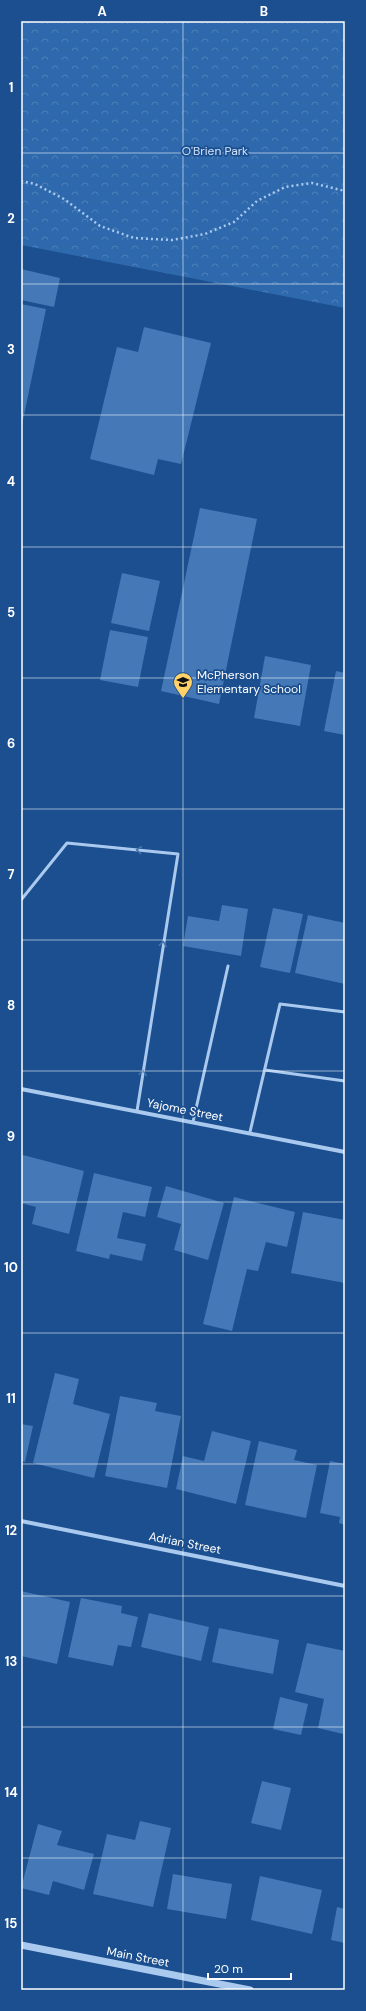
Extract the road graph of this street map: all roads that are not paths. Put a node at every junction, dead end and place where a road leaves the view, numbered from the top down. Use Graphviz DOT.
graph roads {
  1 [pos="21,900"];
  2 [pos="228,966"];
  3 [pos="345,1012"];
  4 [pos="265,1070"];
  5 [pos="345,1081"];
  6 [pos="21,1089"];
  7 [pos="137,1111"];
  8 [pos="193,1122"];
  9 [pos="250,1132"];
  10 [pos="345,1152"];
  11 [pos="21,1521"];
  12 [pos="345,1586"];
  13 [pos="21,1945"];
  14 [pos="250,1990"];
  7 -- 1 [label="lane, one-way"];
  2 -- 8 [label="lane"];
  3 -- 4 [label="lane"];
  4 -- 5 [label="lane"];
  4 -- 9 [label="lane"];
  6 -- 7 [label="street, Yajome Street"];
  7 -- 8 [label="street, Yajome Street"];
  8 -- 9 [label="street, Yajome Street"];
  9 -- 10 [label="street, Yajome Street"];
  11 -- 12 [label="street, Adrian Street"];
  13 -- 14 [label="street, Main Street"];
}
